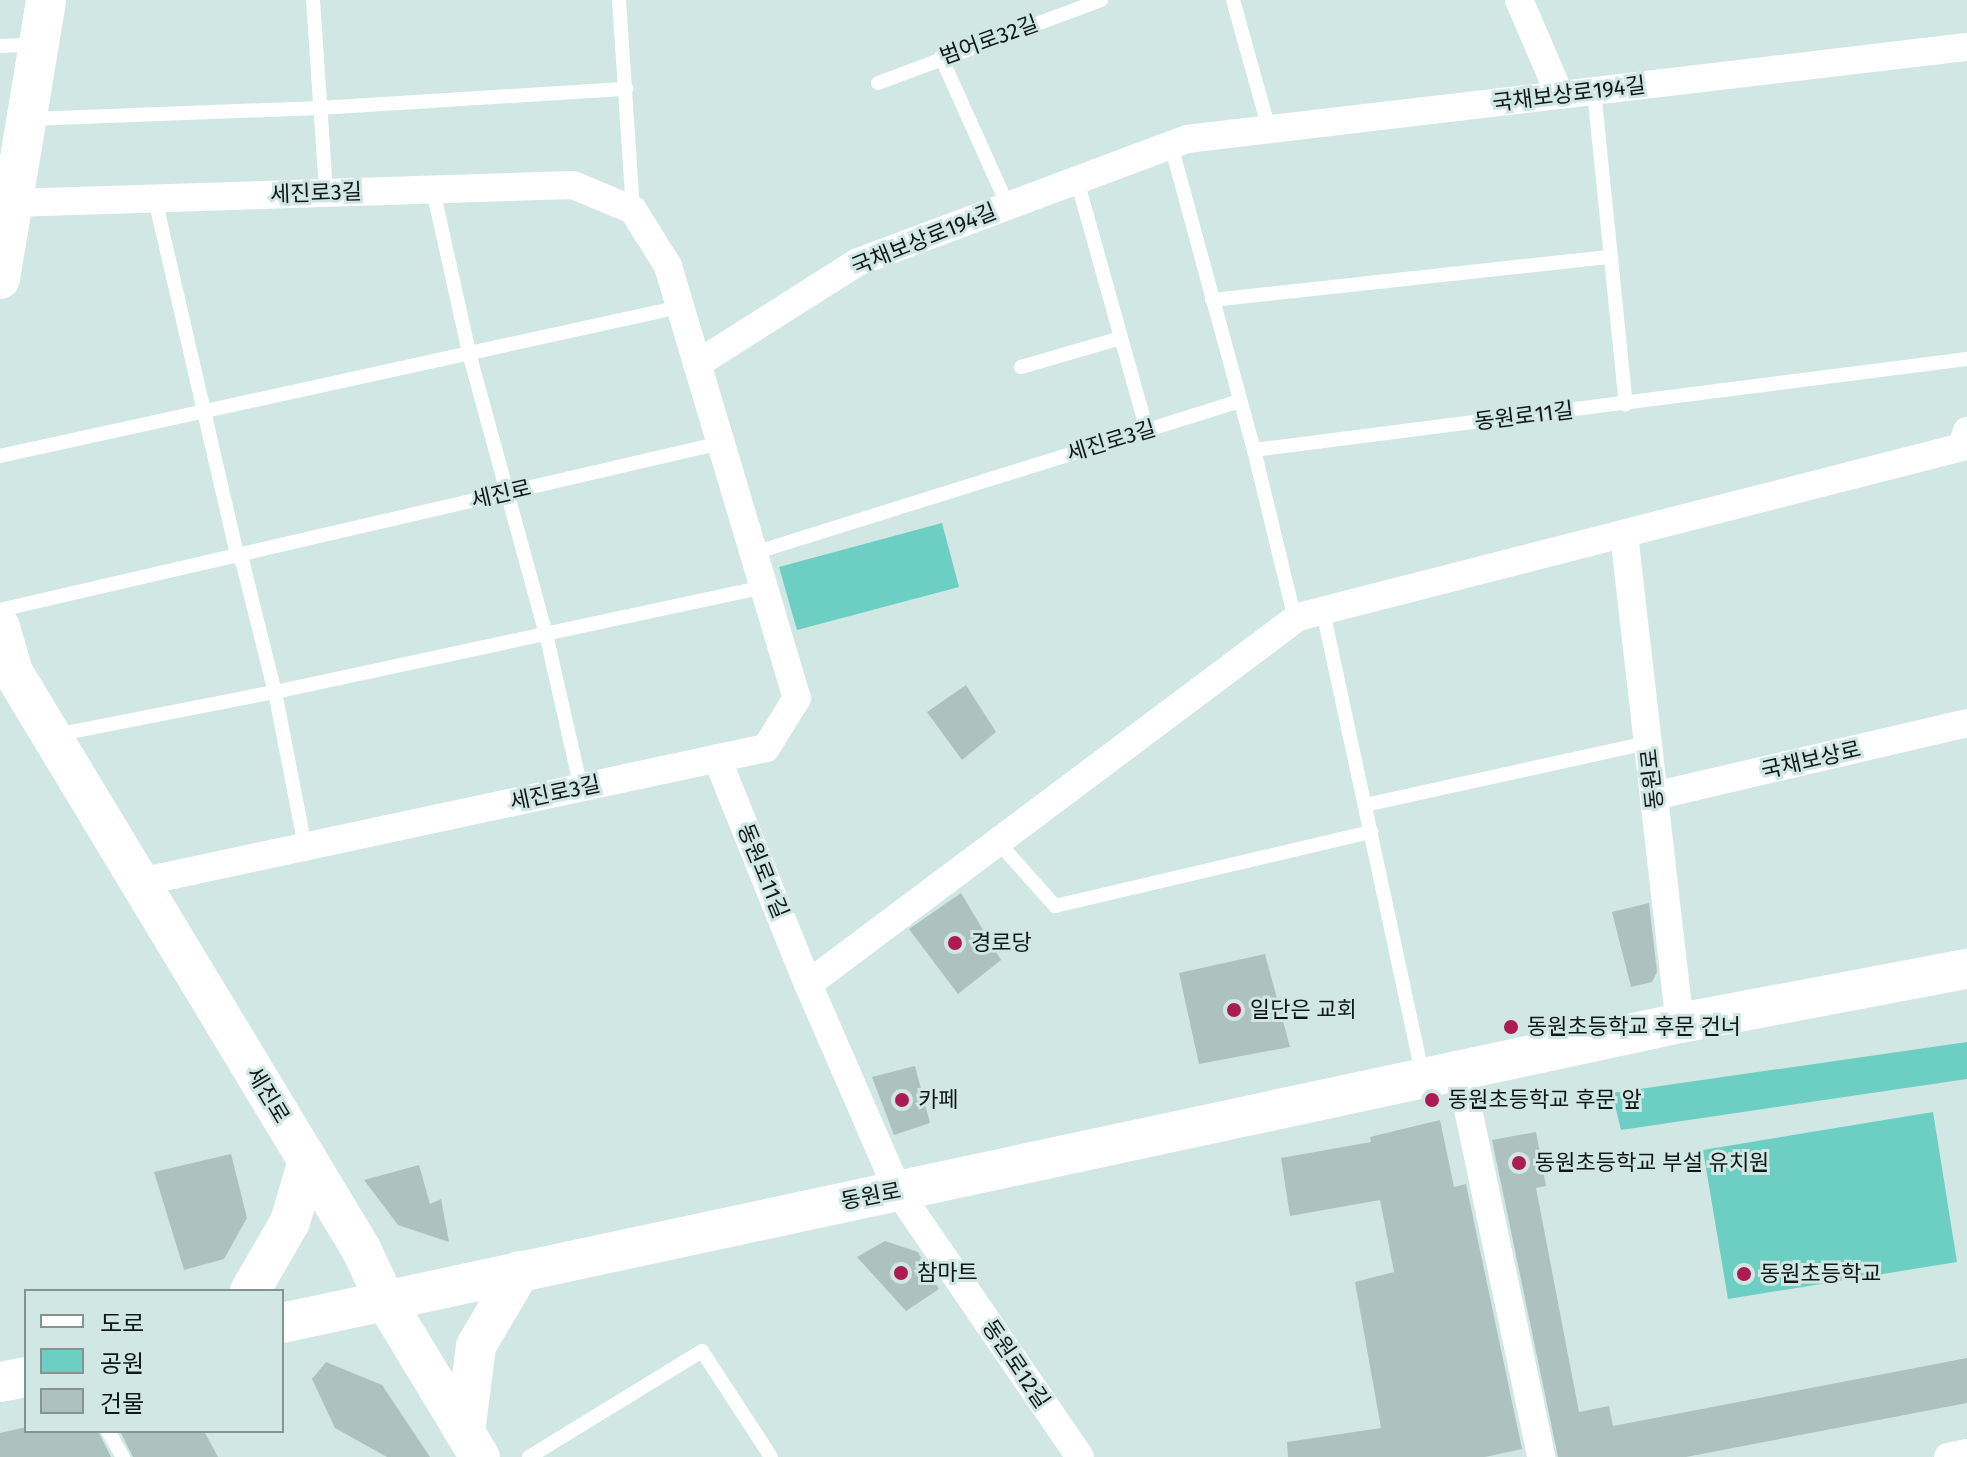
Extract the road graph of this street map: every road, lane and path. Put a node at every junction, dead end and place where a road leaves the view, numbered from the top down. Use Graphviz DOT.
graph roads {
  1 [pos="46,0"];
  2 [pos="313,0"];
  3 [pos="619,0"];
  4 [pos="1101,0"];
  5 [pos="1233,0"];
  6 [pos="1519,0"];
  7 [pos="39,44"];
  8 [pos="0,46"];
  9 [pos="1967,47"];
  10 [pos="941,57"];
  11 [pos="878,83"];
  12 [pos="626,89"];
  13 [pos="1594,91"];
  14 [pos="1560,95"];
  15 [pos="320,108"];
  16 [pos="1269,129"];
  17 [pos="20,132"];
  18 [pos="1171,145"];
  19 [pos="1077,180"];
  20 [pos="433,190"];
  21 [pos="326,193"];
  22 [pos="155,199"];
  23 [pos="1008,206"];
  24 [pos="633,210"];
  25 [pos="7,225"];
  26 [pos="1611,257"];
  27 [pos="0,279"];
  28 [pos="1212,300"];
  29 [pos="680,307"];
  30 [pos="1121,338"];
  31 [pos="469,353"];
  32 [pos="1967,359"];
  33 [pos="697,364"];
  34 [pos="1021,367"];
  35 [pos="1240,401"];
  36 [pos="1626,404"];
  37 [pos="206,411"];
  38 [pos="1147,430"];
  39 [pos="1965,442"];
  40 [pos="721,443"];
  41 [pos="1254,450"];
  42 [pos="0,456"];
  43 [pos="506,493"];
  44 [pos="1624,534"];
  45 [pos="754,553"];
  46 [pos="237,555"];
  47 [pos="764,587"];
  48 [pos="0,610"];
  49 [pos="1323,611"];
  50 [pos="1295,620"];
  51 [pos="0,627"];
  52 [pos="546,634"];
  53 [pos="275,692"];
  54 [pos="1967,723"];
  55 [pos="51,736"];
  56 [pos="1648,743"];
  57 [pos="717,758"];
  58 [pos="581,788"];
  59 [pos="1654,796"];
  60 [pos="1365,805"];
  61 [pos="1371,832"];
  62 [pos="998,842"];
  63 [pos="305,847"];
  64 [pos="140,882"];
  65 [pos="1967,969"];
  66 [pos="808,984"];
  67 [pos="1680,1023"];
  68 [pos="1442,1075"];
  69 [pos="308,1161"];
  70 [pos="898,1191"];
  71 [pos="520,1271"];
  72 [pos="251,1289"];
  73 [pos="386,1302"];
  74 [pos="284,1323"];
  75 [pos="109,1433"];
  76 [pos="472,1445"];
  77 [pos="1967,1453"];
  78 [pos="123,1457"];
  79 [pos="529,1457"];
  80 [pos="771,1457"];
  81 [pos="1080,1457"];
  82 [pos="1541,1457"];
  83 [pos="1948,1457"];
  1 -- 7 [label="main road"];
  2 -- 15 [label="lane"];
  3 -- 12 [label="lane"];
  4 -- 10 [label="lane, 범어로32길"];
  5 -- 16 [label="lane"];
  6 -- 14 [label="street"];
  7 -- 8 [label="lane"];
  7 -- 17 [label="main road"];
  9 -- 13 [label="street, 국채보상로194길"];
  10 -- 11 [label="lane, 범어로32길"];
  10 -- 23 [label="lane"];
  12 -- 15 [label="lane"];
  12 -- 24 [label="lane"];
  13 -- 14 [label="street, 국채보상로194길"];
  13 -- 26 [label="lane"];
  14 -- 16 [label="street, 국채보상로194길"];
  15 -- 17 [label="lane"];
  15 -- 21 [label="lane"];
  16 -- 18 [label="street, 국채보상로194길"];
  17 -- 25 [label="main road"];
  18 -- 19 [label="street, 국채보상로194길"];
  18 -- 28 [label="lane"];
  19 -- 23 [label="street, 국채보상로194길"];
  19 -- 30 [label="lane"];
  20 -- 21 [label="street, 세진로3길"];
  20 -- 24 [label="street, 세진로3길"];
  20 -- 31 [label="lane"];
  21 -- 22 [label="street, 세진로3길"];
  22 -- 25 [label="street, 세진로3길"];
  22 -- 37 [label="lane"];
  23 -- 33 [label="street, 국채보상로194길"];
  24 -- 29 [label="street, 세진로3길"];
  25 -- 27 [label="main road"];
  26 -- 28 [label="lane"];
  26 -- 36 [label="lane"];
  28 -- 35 [label="lane"];
  29 -- 31 [label="lane"];
  29 -- 33 [label="street, 세진로3길"];
  30 -- 34 [label="lane"];
  30 -- 38 [label="lane"];
  31 -- 37 [label="lane"];
  31 -- 43 [label="lane"];
  32 -- 36 [label="lane, 동원로11길"];
  33 -- 40 [label="street, 세진로3길"];
  35 -- 38 [label="lane, 세진로3길"];
  35 -- 41 [label="lane"];
  36 -- 41 [label="lane, 동원로11길"];
  37 -- 42 [label="lane"];
  37 -- 46 [label="lane"];
  38 -- 45 [label="lane, 세진로3길"];
  39 -- 44 [label="street"];
  40 -- 43 [label="lane, 세진로"];
  40 -- 45 [label="street, 세진로3길"];
  41 -- 50 [label="lane"];
  43 -- 46 [label="lane, 세진로"];
  43 -- 52 [label="lane"];
  44 -- 49 [label="street"];
  44 -- 56 [label="street, 동원로"];
  45 -- 47 [label="street, 세진로3길"];
  46 -- 48 [label="lane, 세진로"];
  46 -- 53 [label="lane"];
  47 -- 52 [label="lane"];
  47 -- 57 [label="street, 세진로3길"];
  49 -- 50 [label="street"];
  49 -- 60 [label="lane"];
  50 -- 62 [label="street"];
  51 -- 55 [label="main road, 세진로"];
  52 -- 53 [label="lane"];
  52 -- 58 [label="lane"];
  53 -- 55 [label="lane"];
  53 -- 63 [label="lane"];
  54 -- 59 [label="street, 국채보상로"];
  55 -- 64 [label="main road, 세진로"];
  56 -- 59 [label="street, 동원로"];
  56 -- 60 [label="lane"];
  57 -- 58 [label="street, 세진로3길"];
  57 -- 66 [label="street, 동원로11길"];
  58 -- 63 [label="street, 세진로3길"];
  59 -- 67 [label="street, 동원로"];
  60 -- 61 [label="lane"];
  61 -- 62 [label="lane"];
  61 -- 68 [label="lane"];
  62 -- 66 [label="street"];
  63 -- 64 [label="street, 세진로3길"];
  64 -- 69 [label="main road, 세진로"];
  65 -- 67 [label="main road, 동원로"];
  66 -- 70 [label="street, 동원로11길"];
  67 -- 68 [label="main road, 동원로"];
  68 -- 70 [label="main road, 동원로"];
  68 -- 82 [label="street"];
  69 -- 72 [label="main road"];
  69 -- 73 [label="main road, 세진로"];
  70 -- 71 [label="main road, 동원로"];
  70 -- 81 [label="street, 동원로12길"];
  71 -- 73 [label="main road, 동원로"];
  71 -- 76 [label="main road"];
  73 -- 74 [label="main road, 동원로"];
  73 -- 76 [label="main road, 세진로"];
  75 -- 78 [label="lane"];
  77 -- 83 [label="street"];
  79 -- 80 [label="lane"];
}
